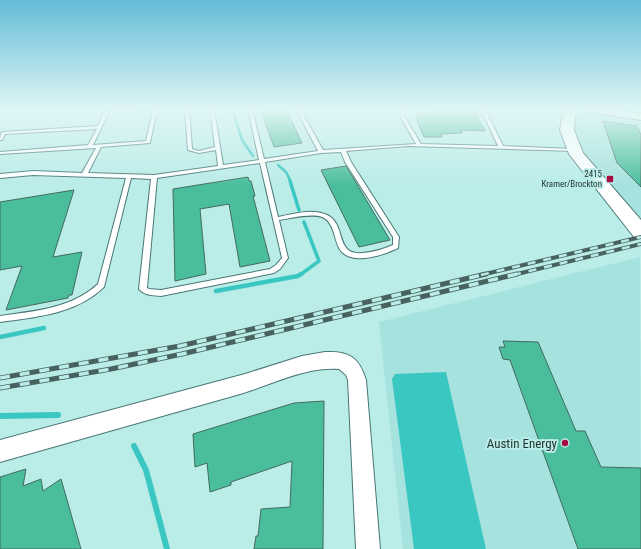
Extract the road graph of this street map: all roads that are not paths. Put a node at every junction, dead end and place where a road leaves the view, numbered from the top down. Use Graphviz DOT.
graph roads {
  1 [pos="96,135"];
  2 [pos="150,135"];
  3 [pos="189,135"];
  4 [pos="216,135"];
  5 [pos="256,135"];
  6 [pos="312,135"];
  7 [pos="413,135"];
  8 [pos="495,135"];
  9 [pos="569,135"];
  10 [pos="419,145"];
  11 [pos="99,146"];
  12 [pos="90,147"];
  13 [pos="218,148"];
  14 [pos="501,148"];
  15 [pos="343,150"];
  16 [pos="574,150"];
  17 [pos="321,152"];
  18 [pos="0,153"];
  19 [pos="262,160"];
  20 [pos="221,167"];
  21 [pos="84,174"];
  22 [pos="0,176"];
  23 [pos="129,176"];
  24 [pos="154,177"];
  25 [pos="276,219"];
  26 [pos="641,232"];
  27 [pos="0,319"];
  28 [pos="0,451"];
  29 [pos="368,549"];
  1 -- 12 [label="lane"];
  2 -- 11 [label="lane"];
  3 -- 13 [label="lane"];
  4 -- 13 [label="lane"];
  5 -- 19 [label="lane"];
  6 -- 17 [label="lane"];
  7 -- 10 [label="lane"];
  8 -- 14 [label="lane"];
  9 -- 16 [label="street"];
  10 -- 14 [label="lane"];
  10 -- 15 [label="lane"];
  11 -- 12 [label="lane"];
  11 -- 21 [label="lane"];
  12 -- 18 [label="lane"];
  13 -- 20 [label="lane"];
  14 -- 16 [label="lane"];
  15 -- 17 [label="lane"];
  15 -- 25 [label="lane"];
  16 -- 26 [label="street"];
  17 -- 19 [label="lane"];
  19 -- 20 [label="lane"];
  19 -- 25 [label="lane"];
  20 -- 24 [label="lane"];
  21 -- 22 [label="lane"];
  21 -- 23 [label="lane"];
  23 -- 24 [label="lane"];
  23 -- 27 [label="lane"];
  24 -- 25 [label="lane"];
  28 -- 29 [label="street"];
}
